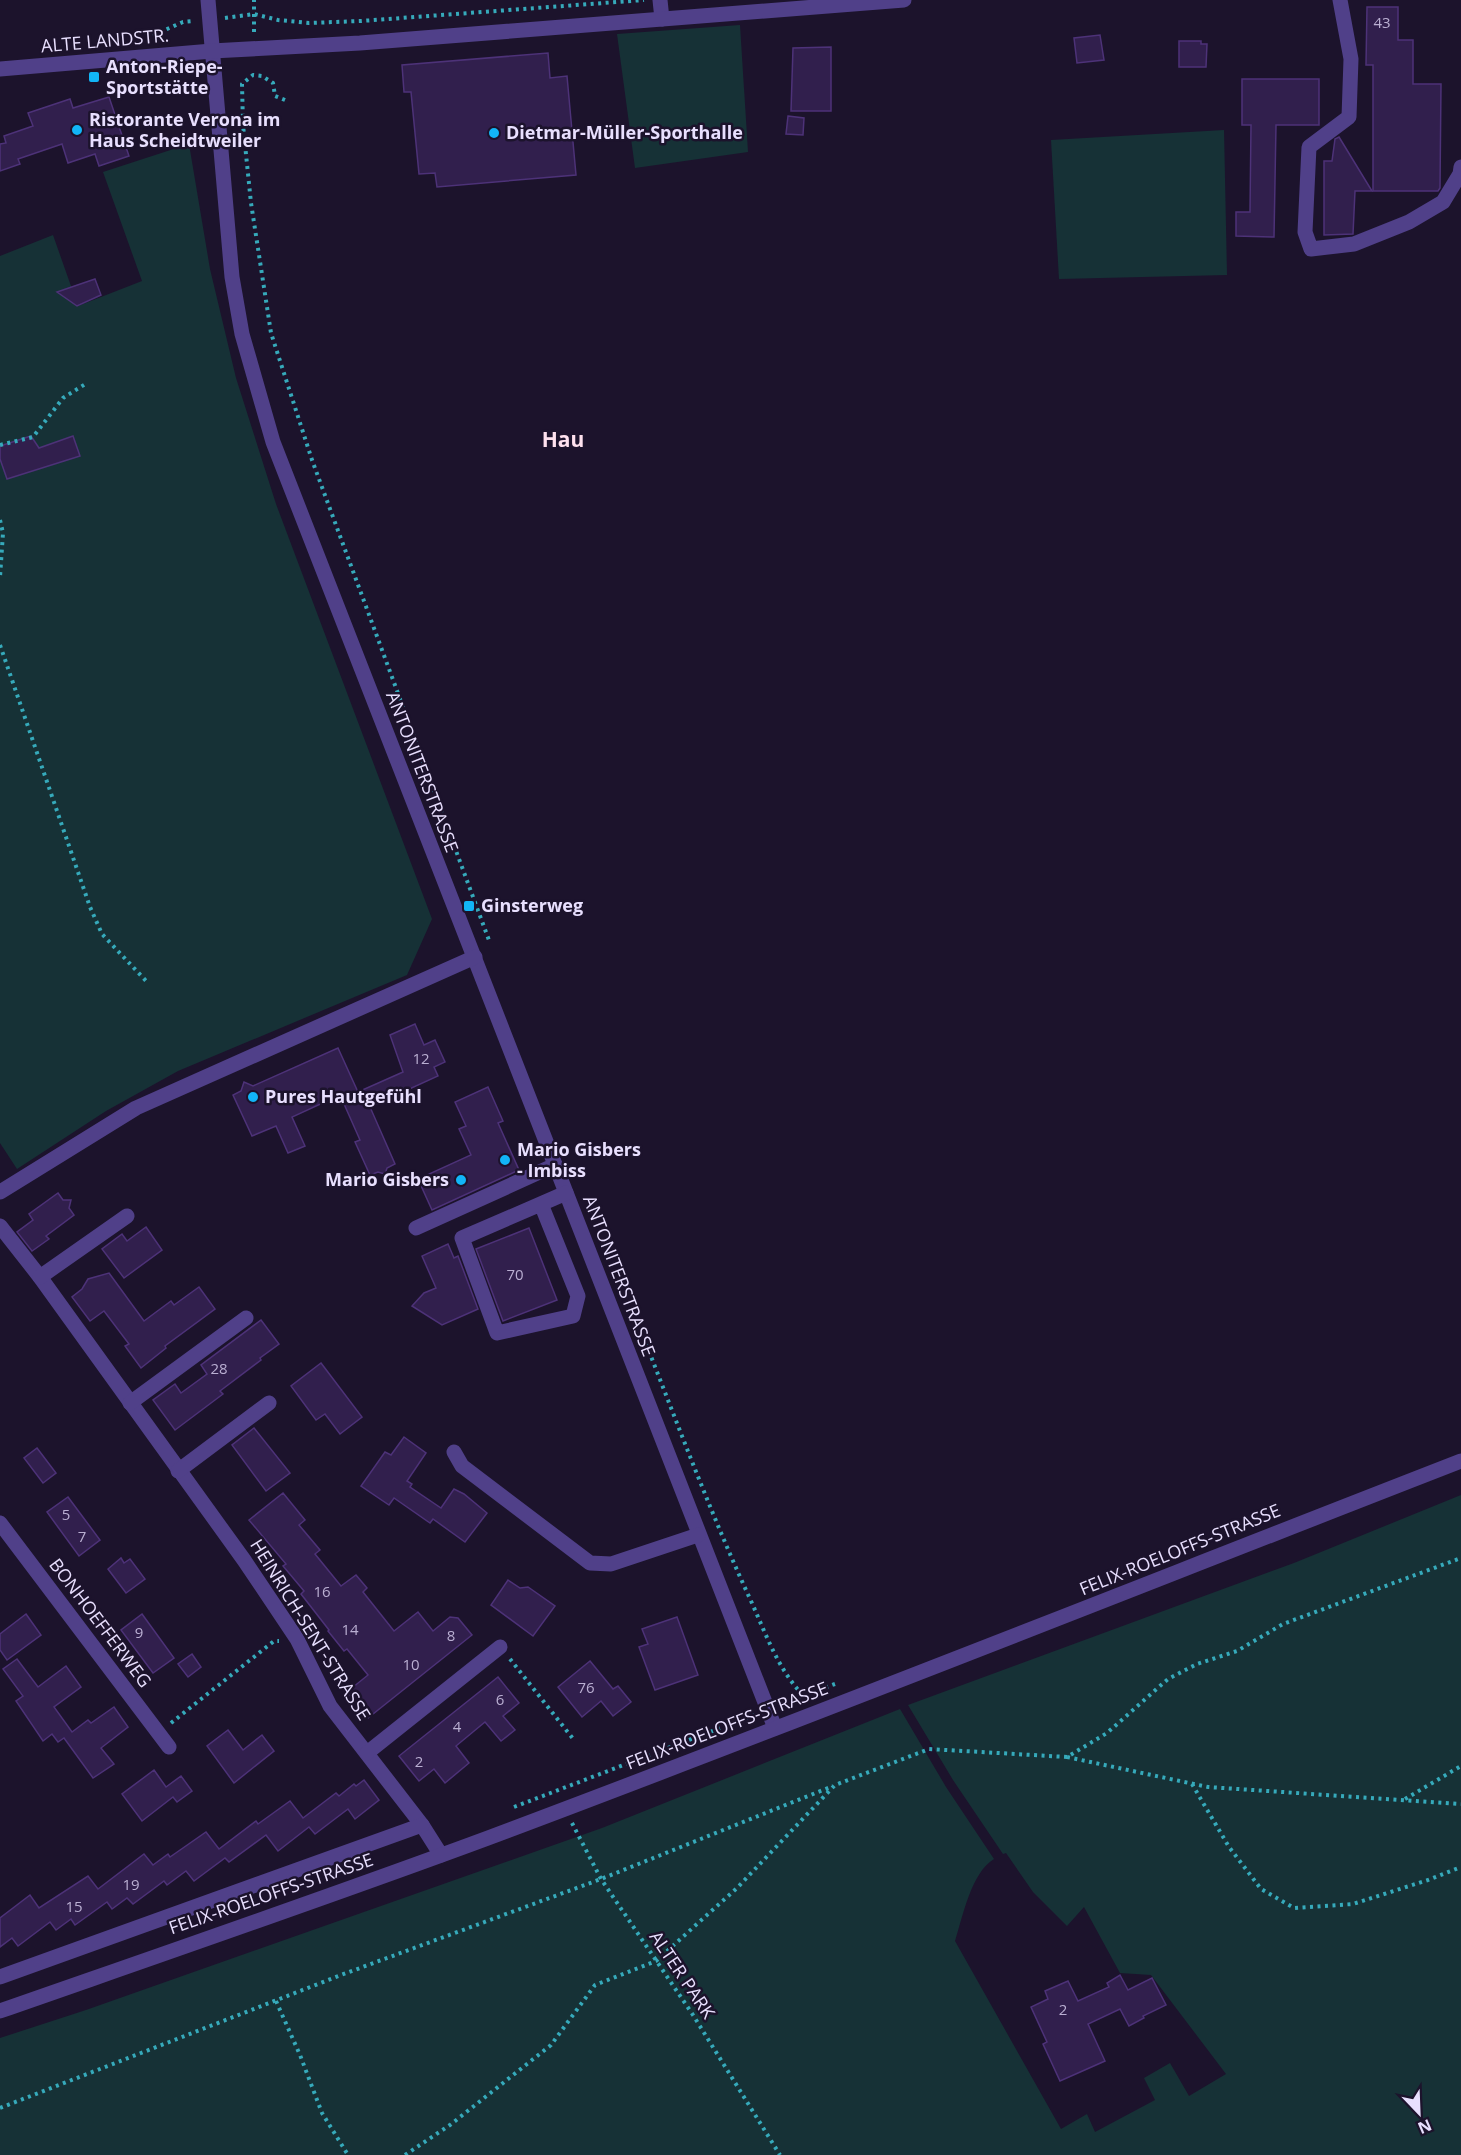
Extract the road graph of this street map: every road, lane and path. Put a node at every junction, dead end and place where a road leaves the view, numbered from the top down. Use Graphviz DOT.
graph roads {
  1 [pos="208,0"];
  2 [pos="254,0"];
  3 [pos="645,0"];
  4 [pos="660,0"];
  5 [pos="904,0"];
  6 [pos="1340,0"];
  7 [pos="254,14"];
  8 [pos="209,19"];
  9 [pos="662,19"];
  10 [pos="133,39"];
  11 [pos="213,51"];
  12 [pos="0,69"];
  13 [pos="285,100"];
  14 [pos="1461,167"];
  15 [pos="87,383"];
  16 [pos="0,445"];
  17 [pos="0,520"];
  18 [pos="0,577"];
  19 [pos="0,645"];
  20 [pos="492,948"];
  21 [pos="475,957"];
  22 [pos="147,982"];
  23 [pos="555,1165"];
  24 [pos="0,1192"];
  25 [pos="566,1193"];
  26 [pos="541,1204"];
  27 [pos="127,1215"];
  28 [pos="0,1226"];
  29 [pos="416,1228"];
  30 [pos="40,1277"];
  31 [pos="635,1315"];
  32 [pos="246,1318"];
  33 [pos="130,1403"];
  34 [pos="269,1403"];
  35 [pos="454,1452"];
  36 [pos="1461,1461"];
  37 [pos="178,1471"];
  38 [pos="0,1523"];
  39 [pos="698,1535"];
  40 [pos="1461,1558"];
  41 [pos="297,1639"];
  42 [pos="500,1647"];
  43 [pos="804,1696"];
  44 [pos="775,1728"];
  45 [pos="159,1733"];
  46 [pos="574,1740"];
  47 [pos="169,1746"];
  48 [pos="367,1753"];
  49 [pos="1067,1757"];
  50 [pos="1461,1766"];
  51 [pos="1192,1784"];
  52 [pos="835,1785"];
  53 [pos="1404,1800"];
  54 [pos="1461,1804"];
  55 [pos="564,1809"];
  56 [pos="422,1824"];
  57 [pos="441,1855"];
  58 [pos="1461,1867"];
  59 [pos="601,1879"];
  60 [pos="656,1961"];
  61 [pos="0,1977"];
  62 [pos="276,2001"];
  63 [pos="0,2011"];
  64 [pos="0,2108"];
  65 [pos="348,2155"];
  66 [pos="405,2155"];
  67 [pos="780,2155"];
  1 -- 8 [label="street, ANTONITERSTRASSE"];
  2 -- 7 [label="path"];
  3 -- 7 [label="path"];
  4 -- 9 [label="street"];
  5 -- 9 [label="street"];
  6 -- 14 [label="street"];
  7 -- 8 [label="path"];
  8 -- 10 [label="path"];
  8 -- 11 [label="street, ANTONITERSTRASSE"];
  9 -- 11 [label="street, ALTE LANDSTR."];
  11 -- 12 [label="street, ALTE LANDSTR."];
  11 -- 21 [label="street, ANTONITERSTRASSE"];
  13 -- 20 [label="path"];
  15 -- 16 [label="path"];
  17 -- 18 [label="path"];
  19 -- 22 [label="path"];
  21 -- 23 [label="street, ANTONITERSTRASSE"];
  21 -- 24 [label="street"];
  23 -- 25 [label="street, ANTONITERSTRASSE"];
  23 -- 29 [label="street"];
  25 -- 26 [label="street"];
  25 -- 39 [label="street, ANTONITERSTRASSE"];
  26 -- 26 [label="street"];
  27 -- 30 [label="street"];
  28 -- 30 [label="street, HEINRICH-SENT-STRASSE"];
  30 -- 33 [label="street, HEINRICH-SENT-STRASSE"];
  31 -- 43 [label="path"];
  32 -- 33 [label="street"];
  33 -- 37 [label="street, HEINRICH-SENT-STRASSE"];
  34 -- 37 [label="street"];
  35 -- 39 [label="street"];
  36 -- 44 [label="street, FELIX-ROELOFFS-STRASSE"];
  37 -- 41 [label="street, HEINRICH-SENT-STRASSE"];
  38 -- 45 [label="street, BONHOEFFERWEG"];
  39 -- 44 [label="street, ANTONITERSTRASSE"];
  40 -- 49 [label="path"];
  41 -- 45 [label="path"];
  41 -- 48 [label="street, HEINRICH-SENT-STRASSE"];
  42 -- 46 [label="path"];
  42 -- 48 [label="street, HEINRICH-SENT-STRASSE"];
  44 -- 55 [label="street, FELIX-ROELOFFS-STRASSE"];
  45 -- 47 [label="street, BONHOEFFERWEG"];
  48 -- 56 [label="street, HEINRICH-SENT-STRASSE"];
  49 -- 51 [label="path"];
  49 -- 52 [label="path"];
  50 -- 53 [label="path"];
  51 -- 53 [label="path"];
  51 -- 58 [label="path"];
  52 -- 59 [label="path"];
  52 -- 60 [label="path"];
  53 -- 54 [label="path"];
  55 -- 57 [label="street, FELIX-ROELOFFS-STRASSE"];
  55 -- 59 [label="path, ALTER PARK"];
  56 -- 57 [label="street, HEINRICH-SENT-STRASSE"];
  56 -- 61 [label="street, FELIX-ROELOFFS-STRASSE"];
  57 -- 63 [label="street, FELIX-ROELOFFS-STRASSE"];
  59 -- 60 [label="path, ALTER PARK"];
  59 -- 62 [label="path"];
  60 -- 66 [label="path"];
  60 -- 67 [label="path, ALTER PARK"];
  62 -- 64 [label="path"];
  62 -- 65 [label="path"];
}
